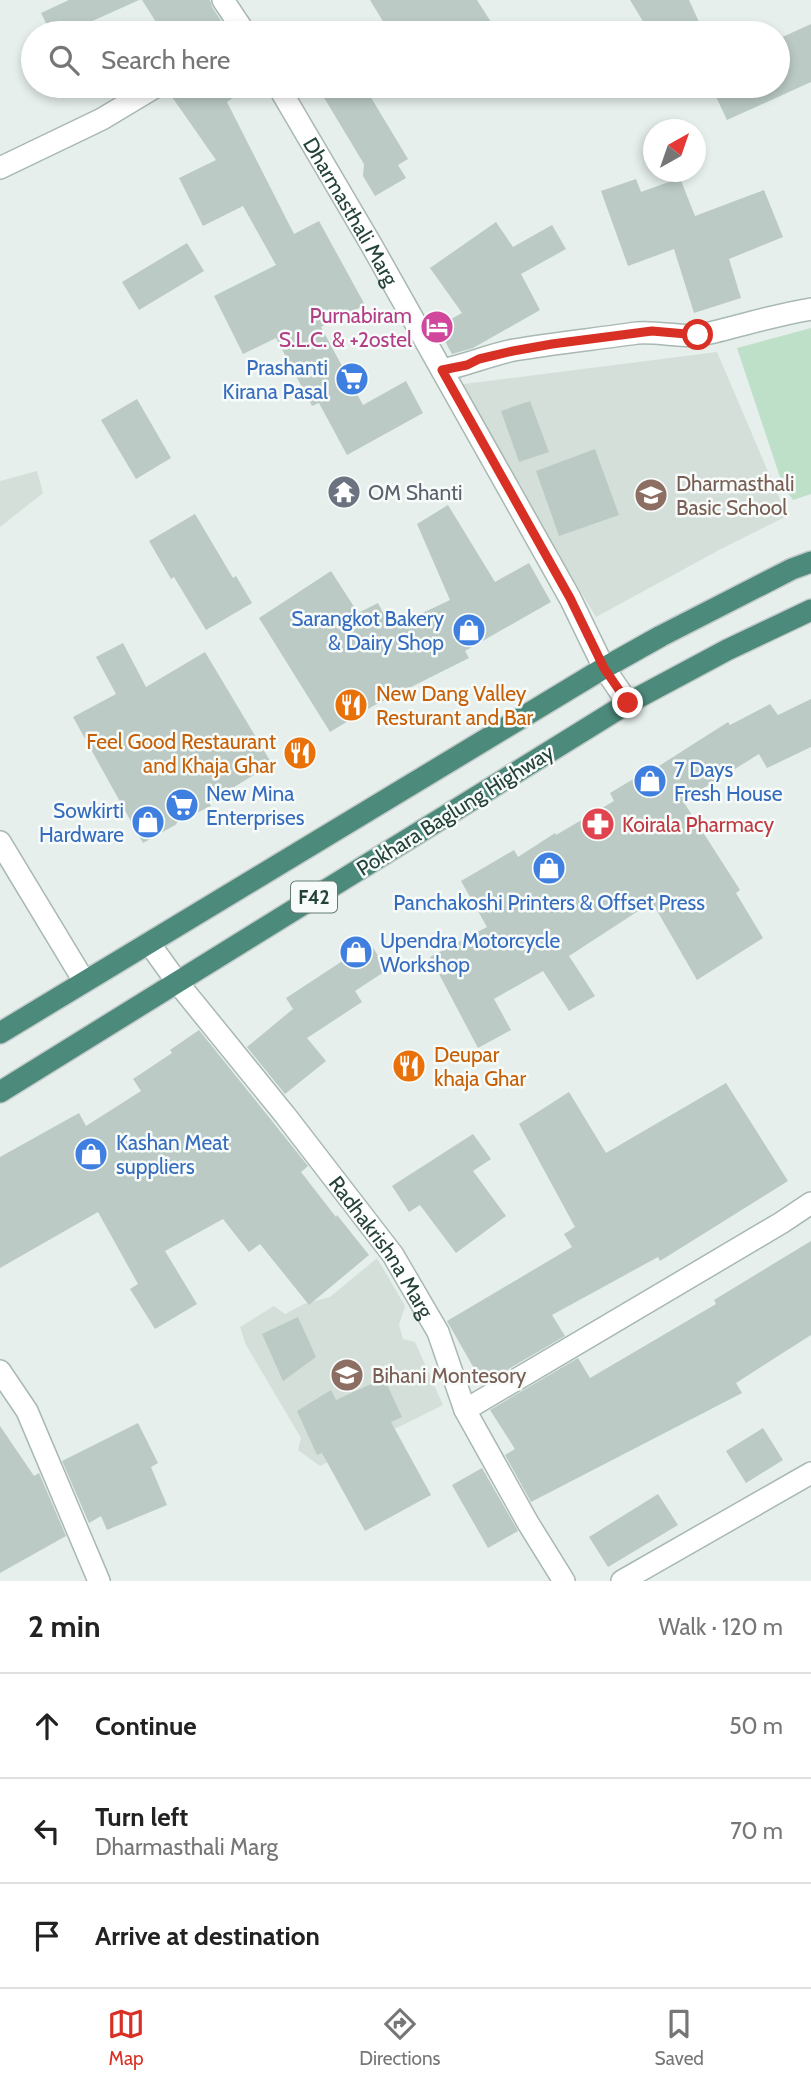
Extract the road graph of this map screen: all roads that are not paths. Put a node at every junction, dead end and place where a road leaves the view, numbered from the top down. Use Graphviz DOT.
graph roads {
  1 [pos="223,0"];
  2 [pos="237,21"];
  3 [pos="137,98"];
  4 [pos="285,98"];
  5 [pos="0,168"];
  6 [pos="811,310"];
  7 [pos="442,370"];
  8 [pos="811,562"];
  9 [pos="811,610"];
  10 [pos="604,668"];
  11 [pos="628,703"];
  12 [pos="0,842"];
  13 [pos="149,943"];
  14 [pos="84,981"];
  15 [pos="177,982"];
  16 [pos="0,1033"];
  17 [pos="0,1092"];
  18 [pos="811,1203"];
  19 [pos="0,1371"];
  20 [pos="465,1410"];
  21 [pos="811,1473"];
  22 [pos="99,1581"];
  23 [pos="564,1581"];
  24 [pos="622,1581"];
  1 -- 2 [label="street"];
  3 -- 5 [label="street"];
  4 -- 7 [label="street, Dharmasthali Marg"];
  6 -- 7 [label="street"];
  7 -- 10 [label="street, Dharmasthali Marg"];
  8 -- 10 [label="highway, Pokhara Baglung Highway / F42"];
  9 -- 11 [label="highway, Pokhara Baglung Highway / F42"];
  10 -- 11 [label="street, Dharmasthali Marg"];
  10 -- 13 [label="highway, Pokhara Baglung Highway / F42"];
  11 -- 15 [label="highway, Pokhara Baglung Highway / F42"];
  12 -- 14 [label="street"];
  13 -- 14 [label="highway, Pokhara Baglung Highway / F42"];
  13 -- 15 [label="street, Radhakrishna Marg"];
  14 -- 16 [label="highway, Pokhara Baglung Highway / F42"];
  15 -- 17 [label="highway, Pokhara Baglung Highway / F42"];
  15 -- 20 [label="street, Radhakrishna Marg"];
  18 -- 20 [label="street"];
  19 -- 22 [label="street"];
  20 -- 23 [label="street, Radhakrishna Marg"];
  21 -- 24 [label="street"];
}
